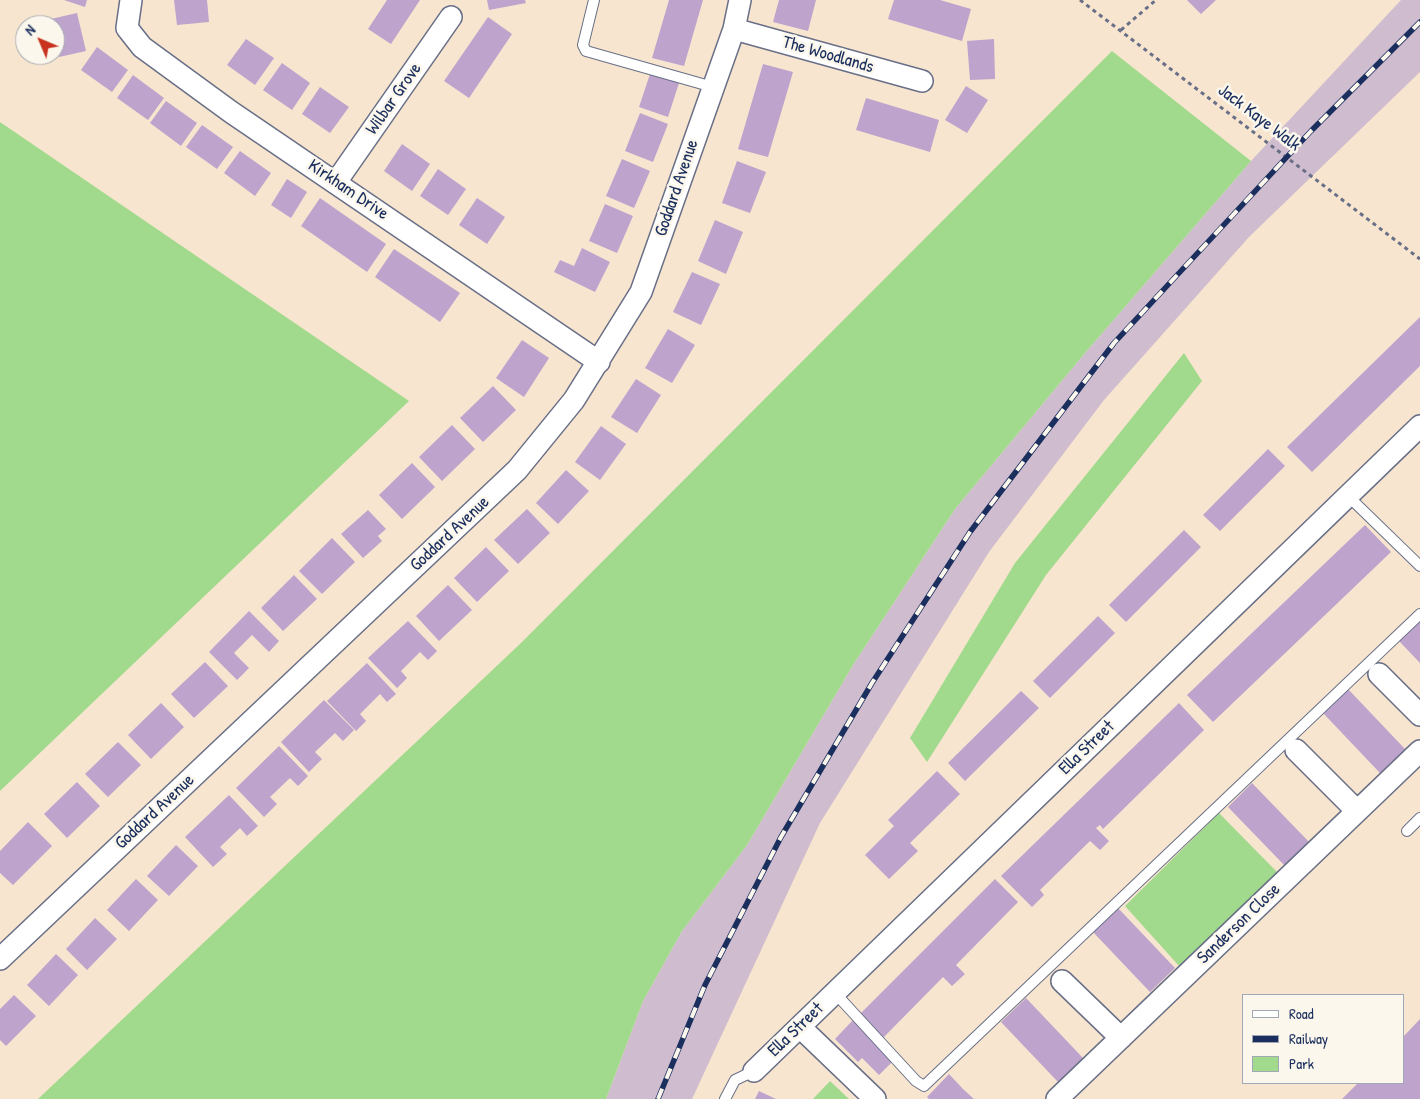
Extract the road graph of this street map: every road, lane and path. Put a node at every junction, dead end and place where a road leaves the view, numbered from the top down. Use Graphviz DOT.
graph roads {
  1 [pos="131,0"];
  2 [pos="594,0"];
  3 [pos="740,0"];
  4 [pos="1080,0"];
  5 [pos="1156,0"];
  6 [pos="451,17"];
  7 [pos="734,29"];
  8 [pos="1121,30"];
  9 [pos="922,81"];
  10 [pos="713,87"];
  11 [pos="336,182"];
  12 [pos="1420,259"];
  13 [pos="599,362"];
  14 [pos="1420,426"];
  15 [pos="1348,496"];
  16 [pos="1420,566"];
  17 [pos="1420,614"];
  18 [pos="1379,674"];
  19 [pos="1420,715"];
  20 [pos="1296,750"];
  21 [pos="1420,751"];
  22 [pos="1357,811"];
  23 [pos="1420,818"];
  24 [pos="1407,831"];
  25 [pos="0,959"];
  26 [pos="1062,981"];
  27 [pos="834,993"];
  28 [pos="800,1027"];
  29 [pos="1121,1038"];
  30 [pos="754,1071"];
  31 [pos="725,1099"];
  32 [pos="875,1099"];
  33 [pos="1057,1099"];
  1 -- 11 [label="street, Kirkham Drive"];
  2 -- 10 [label="lane"];
  3 -- 7 [label="street, Goddard Avenue"];
  4 -- 8 [label="path, Jack Kaye Walk"];
  5 -- 8 [label="path"];
  6 -- 11 [label="street, Wilbar Grove"];
  7 -- 9 [label="street, The Woodlands"];
  7 -- 10 [label="street, Goddard Avenue"];
  8 -- 12 [label="path, Jack Kaye Walk"];
  10 -- 13 [label="street, Goddard Avenue"];
  11 -- 13 [label="street, Kirkham Drive"];
  13 -- 25 [label="street, Goddard Avenue"];
  14 -- 15 [label="street, Ella Street"];
  15 -- 16 [label="lane"];
  15 -- 27 [label="street, Ella Street"];
  17 -- 27 [label="lane"];
  18 -- 19 [label="street"];
  20 -- 22 [label="street"];
  21 -- 22 [label="street, Sanderson Close"];
  22 -- 29 [label="street, Sanderson Close"];
  23 -- 24 [label="lane"];
  26 -- 29 [label="street"];
  27 -- 28 [label="street, Ella Street"];
  28 -- 30 [label="street, Ella Street"];
  28 -- 32 [label="street"];
  29 -- 33 [label="street, Sanderson Close"];
  30 -- 31 [label="lane"];
}
